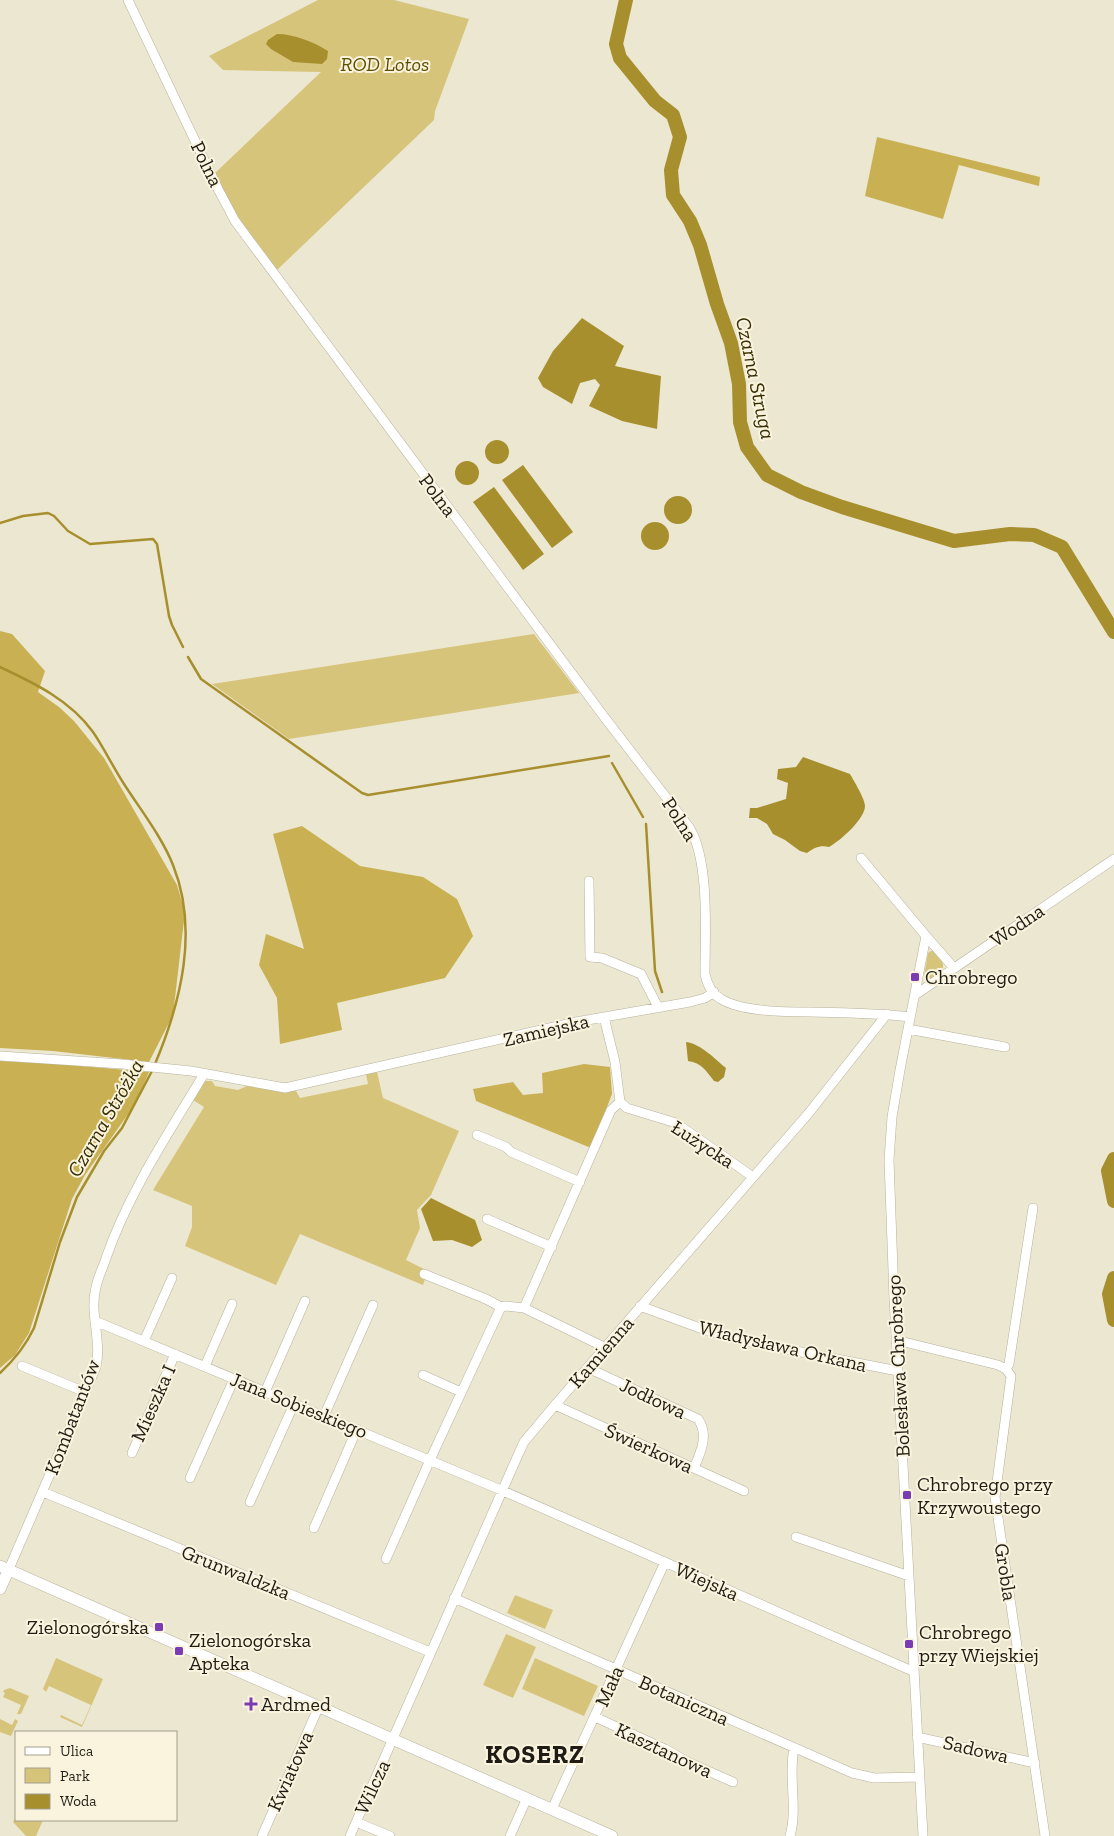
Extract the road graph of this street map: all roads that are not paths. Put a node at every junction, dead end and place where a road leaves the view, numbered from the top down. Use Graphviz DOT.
graph roads {
  1 [pos="128,0"];
  2 [pos="861,858"];
  3 [pos="1114,859"];
  4 [pos="589,881"];
  5 [pos="926,936"];
  6 [pos="954,968"];
  7 [pos="714,992"];
  8 [pos="915,995"];
  9 [pos="658,1007"];
  10 [pos="887,1014"];
  11 [pos="604,1017"];
  12 [pos="910,1017"];
  13 [pos="908,1029"];
  14 [pos="1005,1047"];
  15 [pos="0,1056"];
  16 [pos="204,1074"];
  17 [pos="620,1102"];
  18 [pos="477,1135"];
  19 [pos="753,1177"];
  20 [pos="580,1182"];
  21 [pos="1033,1208"];
  22 [pos="487,1219"];
  23 [pos="552,1247"];
  24 [pos="424,1274"];
  25 [pos="172,1278"];
  26 [pos="305,1301"];
  27 [pos="232,1304"];
  28 [pos="373,1304"];
  29 [pos="640,1306"];
  30 [pos="501,1307"];
  31 [pos="524,1308"];
  32 [pos="96,1321"];
  33 [pos="896,1340"];
  34 [pos="144,1341"];
  35 [pos="604,1347"];
  36 [pos="175,1354"];
  37 [pos="22,1366"];
  38 [pos="205,1366"];
  39 [pos="588,1368"];
  40 [pos="1006,1369"];
  41 [pos="898,1371"];
  42 [pos="423,1375"];
  43 [pos="234,1379"];
  44 [pos="85,1392"];
  45 [pos="265,1392"];
  46 [pos="461,1392"];
  47 [pos="294,1404"];
  48 [pos="554,1405"];
  49 [pos="324,1416"];
  50 [pos="357,1430"];
  51 [pos="132,1453"];
  52 [pos="430,1460"];
  53 [pos="694,1468"];
  54 [pos="190,1478"];
  55 [pos="501,1490"];
  56 [pos="744,1491"];
  57 [pos="43,1492"];
  58 [pos="250,1502"];
  59 [pos="314,1528"];
  60 [pos="796,1537"];
  61 [pos="386,1559"];
  62 [pos="665,1562"];
  63 [pos="4,1568"];
  64 [pos="909,1576"];
  65 [pos="0,1589"];
  66 [pos="454,1598"];
  67 [pos="430,1652"];
  68 [pos="616,1670"];
  69 [pos="914,1670"];
  70 [pos="319,1706"];
  71 [pos="595,1717"];
  72 [pos="918,1737"];
  73 [pos="394,1738"];
  74 [pos="794,1748"];
  75 [pos="1035,1763"];
  76 [pos="920,1777"];
  77 [pos="733,1782"];
  78 [pos="527,1798"];
  79 [pos="552,1810"];
  80 [pos="356,1822"];
  81 [pos="591,1832"];
  82 [pos="262,1836"];
  83 [pos="350,1836"];
  84 [pos="390,1836"];
  85 [pos="510,1836"];
  86 [pos="612,1836"];
  87 [pos="790,1836"];
  88 [pos="922,1836"];
  89 [pos="1045,1836"];
  1 -- 7 [label="street, Polna"];
  2 -- 5 [label="street"];
  3 -- 6 [label="street, Wodna"];
  4 -- 9 [label="street"];
  5 -- 6 [label="street"];
  5 -- 8 [label="street"];
  6 -- 8 [label="street, Wodna"];
  7 -- 9 [label="street, Zamiejska"];
  7 -- 10 [label="street"];
  8 -- 12 [label="street"];
  9 -- 11 [label="street, Zamiejska"];
  10 -- 12 [label="street"];
  10 -- 19 [label="street, Kamienna"];
  11 -- 16 [label="street, Zamiejska"];
  11 -- 17 [label="street"];
  12 -- 13 [label="street, Bolesława Chrobrego"];
  13 -- 14 [label="street"];
  13 -- 33 [label="street, Bolesława Chrobrego"];
  15 -- 16 [label="street, Zamiejska"];
  16 -- 32 [label="street, Kombatantów"];
  17 -- 19 [label="street, Łużycka"];
  17 -- 20 [label="street"];
  18 -- 20 [label="street"];
  19 -- 29 [label="street, Kamienna"];
  20 -- 23 [label="street"];
  21 -- 40 [label="street, Grobla"];
  22 -- 23 [label="street"];
  23 -- 31 [label="street"];
  24 -- 30 [label="street"];
  25 -- 34 [label="street"];
  26 -- 45 [label="street"];
  27 -- 38 [label="street"];
  28 -- 49 [label="street"];
  29 -- 35 [label="street, Kamienna"];
  29 -- 41 [label="street, Władysława Orkana"];
  30 -- 31 [label="street"];
  30 -- 46 [label="street"];
  31 -- 35 [label="street"];
  32 -- 34 [label="street, Jana Sobieskiego"];
  32 -- 44 [label="street, Kombatantów"];
  33 -- 40 [label="street"];
  33 -- 41 [label="street, Bolesława Chrobrego"];
  34 -- 36 [label="street, Jana Sobieskiego"];
  35 -- 39 [label="street, Kamienna"];
  36 -- 38 [label="street, Jana Sobieskiego"];
  36 -- 51 [label="street, Mieszka I"];
  37 -- 44 [label="street"];
  38 -- 43 [label="street, Jana Sobieskiego"];
  39 -- 48 [label="street, Kamienna"];
  39 -- 53 [label="street, Jodłowa"];
  40 -- 75 [label="street, Grobla"];
  41 -- 64 [label="street, Bolesława Chrobrego"];
  42 -- 46 [label="street"];
  43 -- 45 [label="street, Jana Sobieskiego"];
  43 -- 54 [label="street"];
  44 -- 57 [label="street, Kombatantów"];
  45 -- 47 [label="street, Jana Sobieskiego"];
  46 -- 52 [label="street"];
  47 -- 49 [label="street, Jana Sobieskiego"];
  47 -- 58 [label="street"];
  48 -- 53 [label="street, Świerkowa"];
  48 -- 55 [label="street, Kamienna"];
  49 -- 50 [label="street, Jana Sobieskiego"];
  50 -- 52 [label="street, Jana Sobieskiego"];
  50 -- 59 [label="street"];
  52 -- 55 [label="street, Jana Sobieskiego"];
  52 -- 61 [label="street"];
  53 -- 56 [label="street, Świerkowa"];
  55 -- 62 [label="street, Wiejska"];
  55 -- 66 [label="street, Kamienna"];
  57 -- 63 [label="street, Kombatantów"];
  57 -- 67 [label="street, Grunwaldzka"];
  60 -- 64 [label="street"];
  62 -- 68 [label="street, Mała"];
  62 -- 69 [label="street, Wiejska"];
  63 -- 65 [label="street"];
  63 -- 70 [label="street"];
  64 -- 69 [label="street, Bolesława Chrobrego"];
  66 -- 67 [label="street, Kamienna"];
  66 -- 68 [label="street, Botaniczna"];
  67 -- 73 [label="street, Kamienna"];
  68 -- 71 [label="street, Mała"];
  68 -- 74 [label="street, Botaniczna"];
  69 -- 72 [label="street, Bolesława Chrobrego"];
  70 -- 73 [label="street"];
  70 -- 82 [label="street, Kwiatowa"];
  71 -- 77 [label="street, Kasztanowa"];
  71 -- 79 [label="street, Mała"];
  72 -- 75 [label="street, Sadowa"];
  72 -- 76 [label="street, Bolesława Chrobrego"];
  73 -- 78 [label="street"];
  73 -- 80 [label="street, Wilcza"];
  74 -- 76 [label="street, Botaniczna"];
  74 -- 87 [label="street"];
  75 -- 89 [label="street, Grobla"];
  76 -- 88 [label="street, Bolesława Chrobrego"];
  78 -- 79 [label="street"];
  78 -- 85 [label="street"];
  79 -- 81 [label="street"];
  80 -- 83 [label="street, Wilcza"];
  80 -- 84 [label="street"];
  81 -- 86 [label="street"];
}
